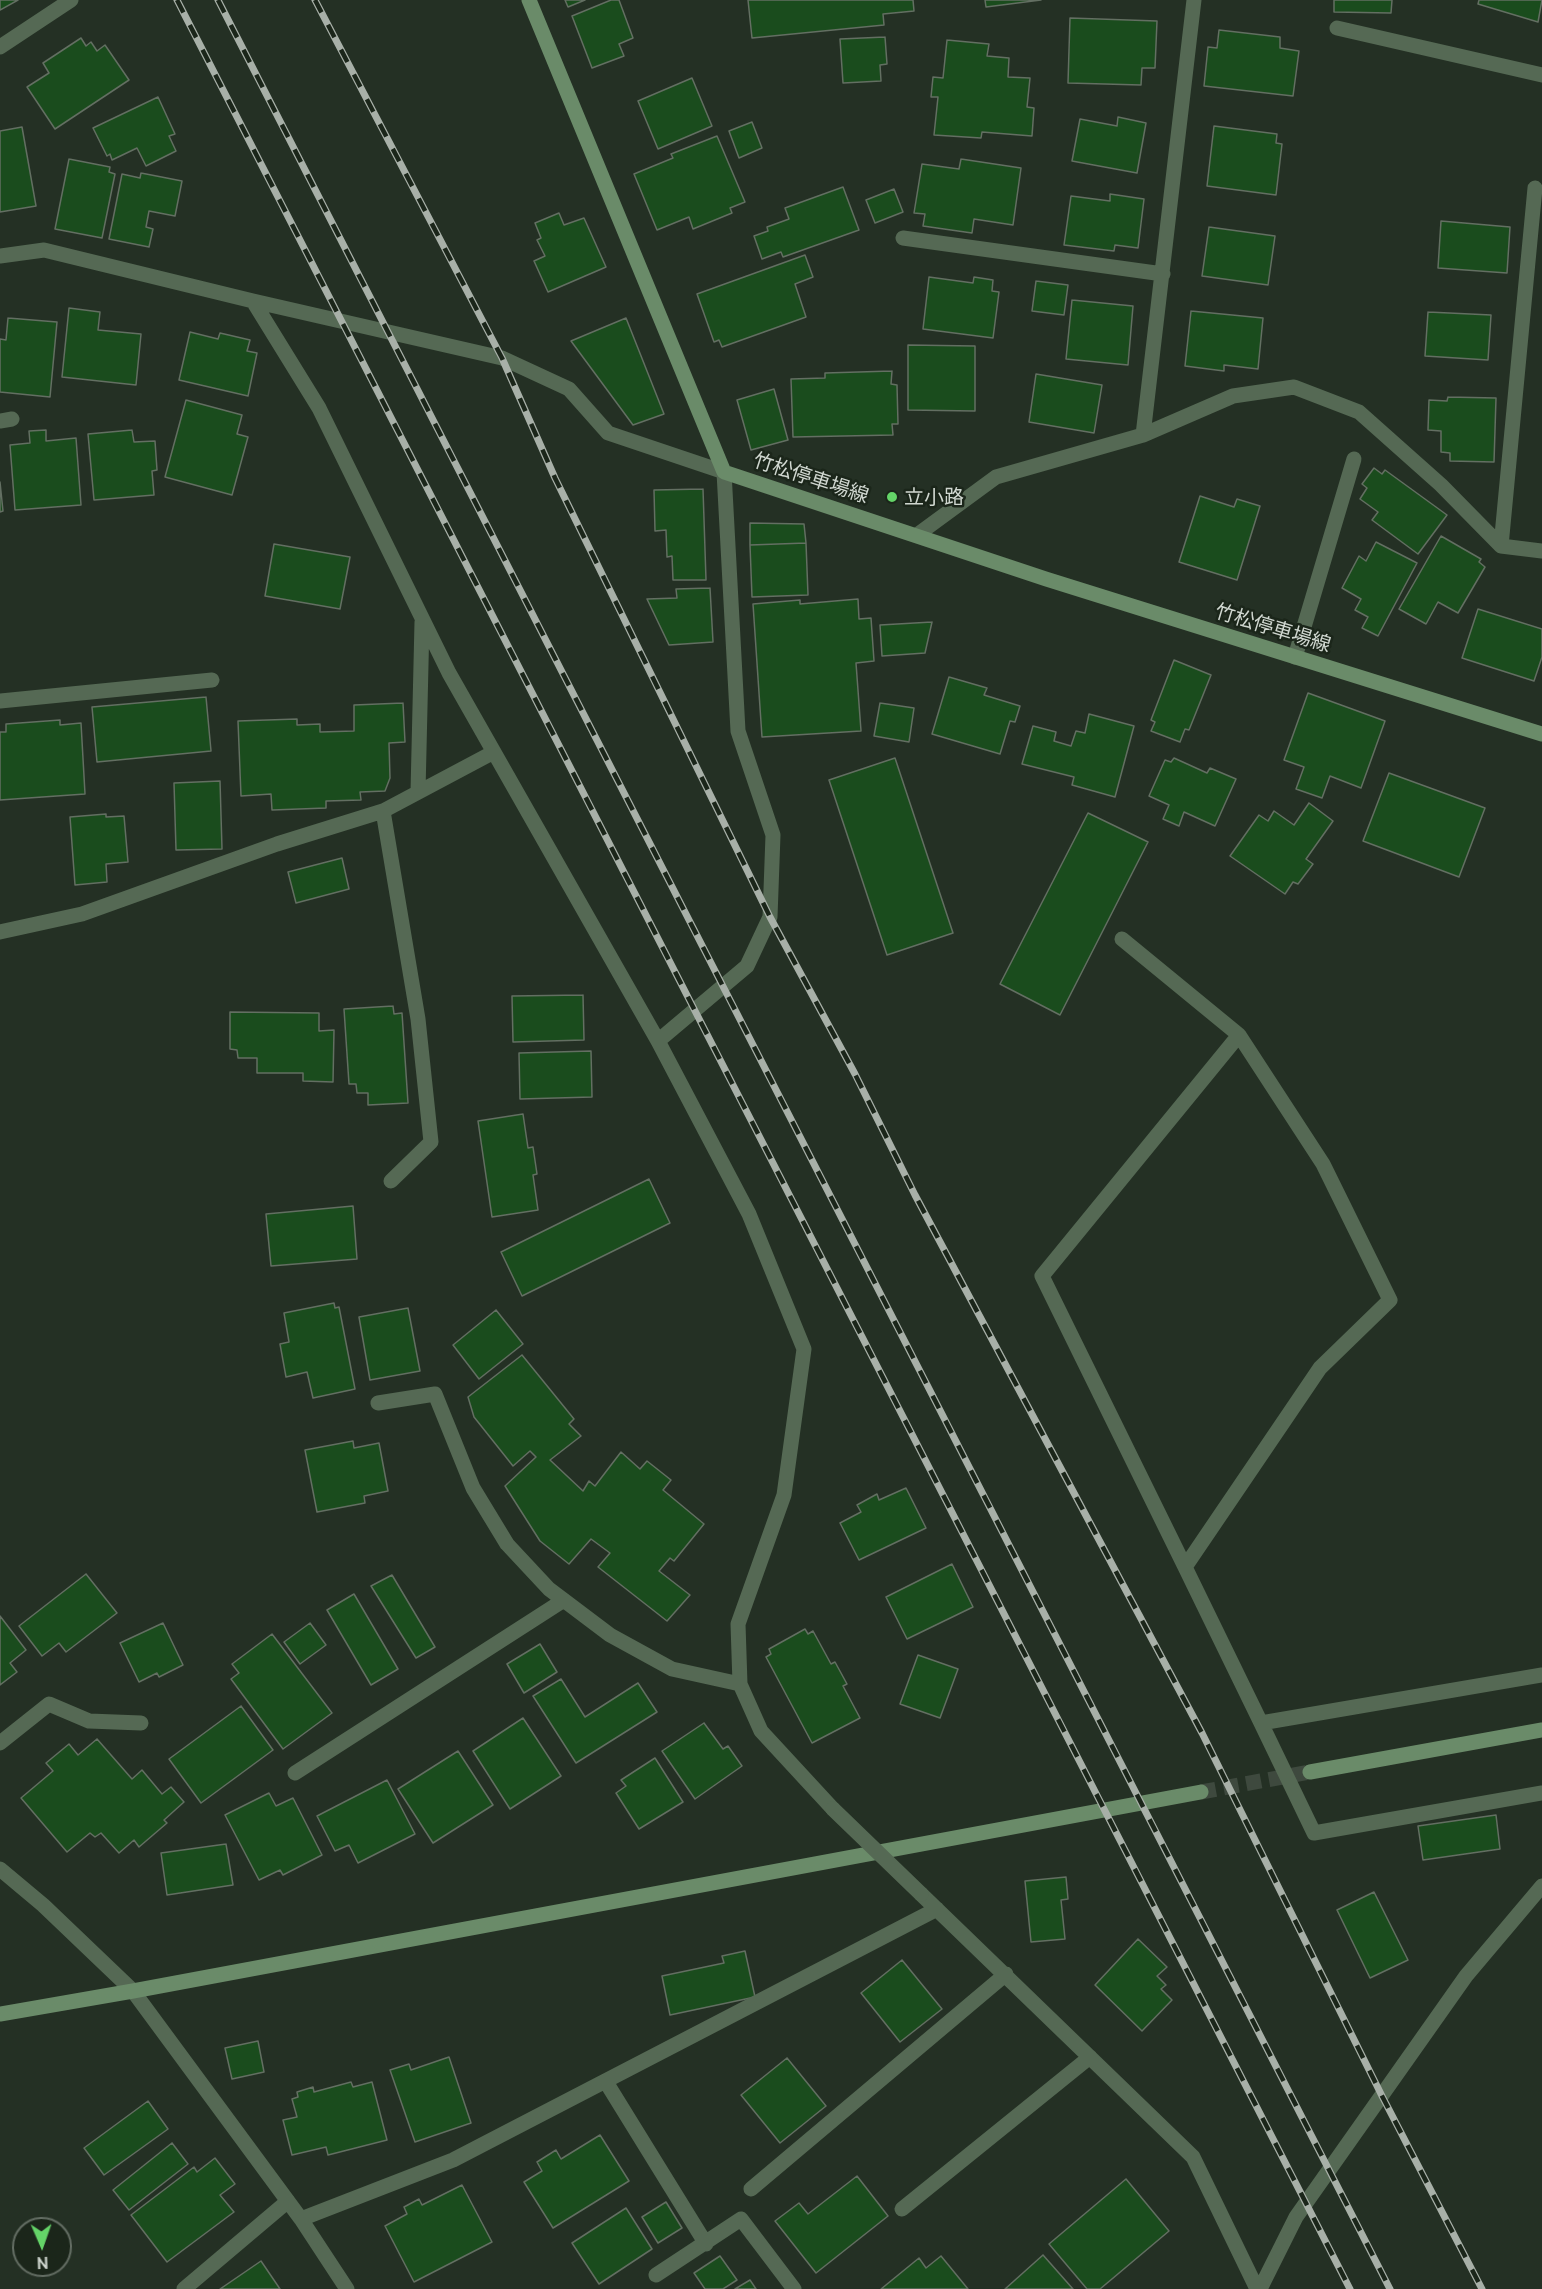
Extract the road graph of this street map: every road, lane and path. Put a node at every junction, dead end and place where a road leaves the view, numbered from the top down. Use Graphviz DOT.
graph roads {
  1 [pos="71,0"];
  2 [pos="529,0"];
  3 [pos="1194,0"];
  4 [pos="1337,27"];
  5 [pos="0,47"];
  6 [pos="1542,75"];
  7 [pos="1535,188"];
  8 [pos="903,238"];
  9 [pos="0,256"];
  10 [pos="1163,274"];
  11 [pos="253,301"];
  12 [pos="1143,435"];
  13 [pos="1354,459"];
  14 [pos="724,472"];
  15 [pos="917,536"];
  16 [pos="1501,546"];
  17 [pos="1542,551"];
  18 [pos="422,619"];
  19 [pos="1295,657"];
  20 [pos="212,680"];
  21 [pos="0,701"];
  22 [pos="1542,734"];
  23 [pos="494,752"];
  24 [pos="418,792"];
  25 [pos="383,811"];
  26 [pos="0,932"];
  27 [pos="1122,939"];
  28 [pos="1239,1035"];
  29 [pos="658,1041"];
  30 [pos="391,1181"];
  31 [pos="378,1403"];
  32 [pos="1185,1567"];
  33 [pos="564,1600"];
  34 [pos="1542,1675"];
  35 [pos="740,1684"];
  36 [pos="141,1723"];
  37 [pos="1262,1723"];
  38 [pos="1542,1730"];
  39 [pos="0,1743"];
  40 [pos="1310,1772"];
  41 [pos="295,1773"];
  42 [pos="1201,1792"];
  43 [pos="1542,1793"];
  44 [pos="0,1869"];
  45 [pos="1542,1886"];
  46 [pos="937,1909"];
  47 [pos="1006,1974"];
  48 [pos="133,1991"];
  49 [pos="0,2014"];
  50 [pos="1090,2057"];
  51 [pos="606,2082"];
  52 [pos="751,2189"];
  53 [pos="288,2201"];
  54 [pos="902,2210"];
  55 [pos="302,2219"];
  56 [pos="706,2244"];
  57 [pos="656,2276"];
  58 [pos="184,2289"];
  59 [pos="347,2289"];
  60 [pos="794,2289"];
  61 [pos="1259,2289"];
  1 -- 5 [label="street"];
  2 -- 14 [label="street, 竹松停車場線"];
  3 -- 10 [label="street"];
  4 -- 6 [label="street"];
  7 -- 16 [label="street"];
  8 -- 10 [label="street"];
  9 -- 11 [label="street"];
  10 -- 12 [label="street"];
  11 -- 14 [label="street"];
  11 -- 18 [label="street"];
  12 -- 15 [label="street"];
  12 -- 16 [label="street"];
  13 -- 19 [label="street"];
  14 -- 15 [label="street, 竹松停車場線"];
  14 -- 29 [label="street"];
  15 -- 19 [label="street, 竹松停車場線"];
  16 -- 17 [label="street"];
  18 -- 23 [label="street"];
  18 -- 24 [label="street"];
  19 -- 22 [label="street, 竹松停車場線"];
  20 -- 21 [label="street"];
  23 -- 24 [label="street"];
  23 -- 29 [label="street"];
  24 -- 25 [label="street"];
  25 -- 26 [label="street"];
  25 -- 30 [label="street"];
  27 -- 28 [label="street"];
  28 -- 32 [label="street"];
  28 -- 32 [label="street"];
  29 -- 35 [label="street"];
  31 -- 33 [label="street"];
  32 -- 37 [label="street"];
  33 -- 35 [label="street"];
  33 -- 41 [label="street"];
  34 -- 37 [label="street"];
  35 -- 46 [label="street, bridge"];
  36 -- 39 [label="street"];
  37 -- 43 [label="street"];
  38 -- 40 [label="street"];
  42 -- 48 [label="street"];
  44 -- 48 [label="street"];
  45 -- 61 [label="street"];
  46 -- 47 [label="street"];
  46 -- 51 [label="street"];
  47 -- 50 [label="street"];
  47 -- 52 [label="street"];
  48 -- 49 [label="street"];
  48 -- 53 [label="street"];
  50 -- 54 [label="street"];
  50 -- 61 [label="street"];
  51 -- 55 [label="street"];
  51 -- 56 [label="street"];
  53 -- 55 [label="street"];
  53 -- 58 [label="street"];
  55 -- 59 [label="street"];
  56 -- 57 [label="street"];
  56 -- 60 [label="street"];
}
